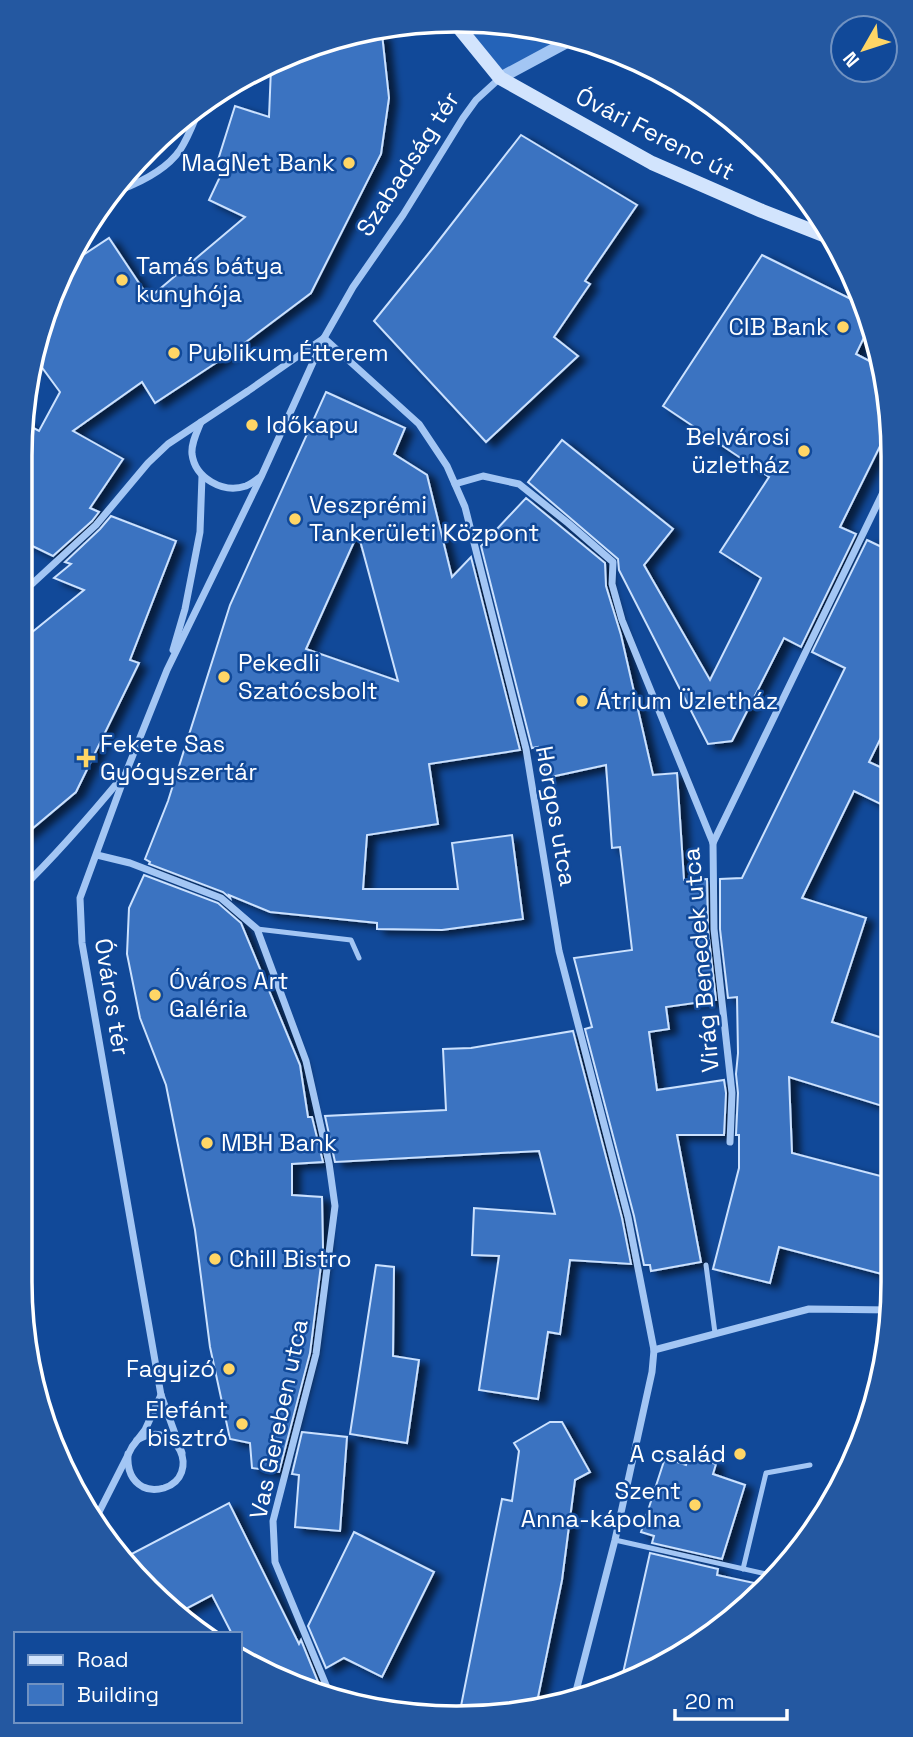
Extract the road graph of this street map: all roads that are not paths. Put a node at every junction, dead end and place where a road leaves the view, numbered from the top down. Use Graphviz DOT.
graph roads {
  1 [pos="463,32"];
  2 [pos="561,45"];
  3 [pos="500,78"];
  4 [pos="193,123"];
  5 [pos="127,188"];
  6 [pos="819,234"];
  7 [pos="324,338"];
  8 [pos="201,421"];
  9 [pos="202,476"];
  10 [pos="261,477"];
  11 [pos="454,484"];
  12 [pos="881,497"];
  13 [pos="32,584"];
  14 [pos="167,670"];
  15 [pos="127,770"];
  16 [pos="713,843"];
  17 [pos="97,855"];
  18 [pos="32,878"];
  19 [pos="257,929"];
  20 [pos="359,958"];
  21 [pos="730,1142"];
  22 [pos="706,1265"];
  23 [pos="881,1310"];
  24 [pos="715,1333"];
  25 [pos="654,1350"];
  26 [pos="161,1395"];
  27 [pos="137,1440"];
  28 [pos="182,1453"];
  29 [pos="128,1454"];
  30 [pos="810,1465"];
  31 [pos="99,1511"];
  32 [pos="615,1541"];
  33 [pos="743,1569"];
  34 [pos="764,1574"];
  35 [pos="326,1685"];
  36 [pos="577,1688"];
  1 -- 3 [label="main road"];
  2 -- 3 [label="street"];
  3 -- 6 [label="main road, Óvári Ferenc út"];
  3 -- 7 [label="street, Szabadság tér"];
  4 -- 5 [label="street"];
  7 -- 8 [label="street, Szabadság tér"];
  7 -- 10 [label="street, Szabadság tér"];
  7 -- 11 [label="street, Horgos utca"];
  8 -- 9 [label="street"];
  8 -- 13 [label="street, Szabadság tér"];
  9 -- 10 [label="street"];
  9 -- 14 [label="street"];
  10 -- 14 [label="street, Szabadság tér"];
  11 -- 16 [label="street, Virág Benedek utca"];
  11 -- 25 [label="street, Horgos utca"];
  12 -- 16 [label="street"];
  14 -- 15 [label="street, Óváros tér"];
  15 -- 17 [label="street, Óváros tér"];
  15 -- 18 [label="street"];
  16 -- 21 [label="street, Virág Benedek utca"];
  17 -- 19 [label="street, Vas Gereben utca"];
  17 -- 26 [label="street, Óváros tér"];
  19 -- 20 [label="lane"];
  19 -- 35 [label="street, Vas Gereben utca"];
  22 -- 24 [label="lane"];
  23 -- 24 [label="street"];
  24 -- 25 [label="street"];
  25 -- 32 [label="street, Horgos utca"];
  26 -- 27 [label="street"];
  26 -- 28 [label="street, Óváros tér"];
  27 -- 28 [label="street"];
  27 -- 29 [label="street"];
  28 -- 29 [label="street"];
  29 -- 31 [label="street"];
  30 -- 33 [label="lane"];
  32 -- 33 [label="lane"];
  32 -- 36 [label="street, Horgos utca"];
  33 -- 34 [label="lane"];
}
